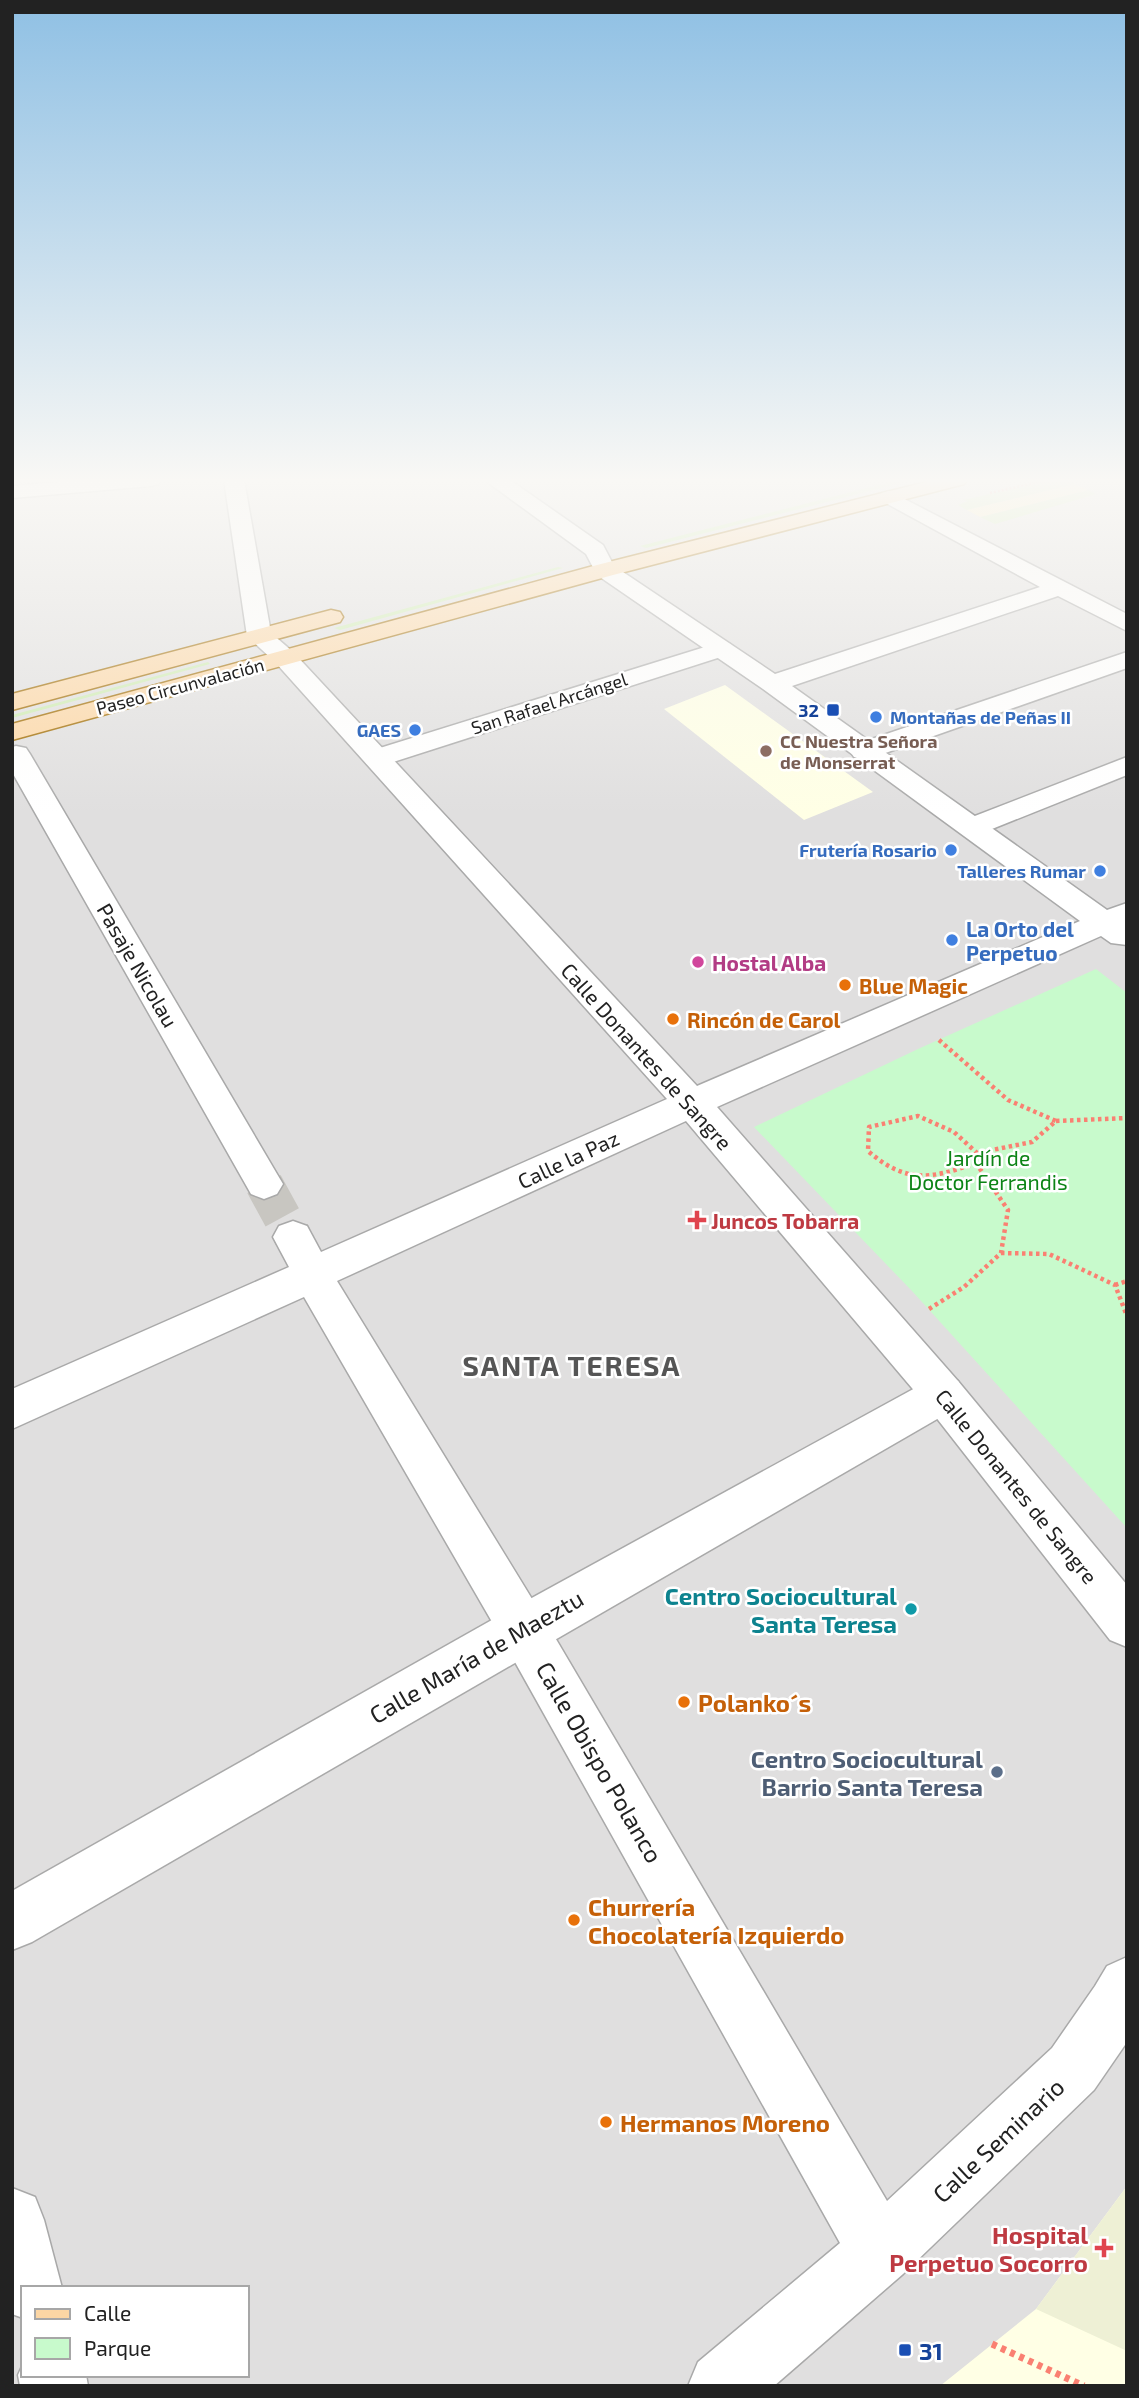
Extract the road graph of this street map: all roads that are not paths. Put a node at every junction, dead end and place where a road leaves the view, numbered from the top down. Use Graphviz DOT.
graph roads {
  1 [pos="252,592"];
  2 [pos="488,592"];
  3 [pos="639,592"];
  4 [pos="1048,592"];
  5 [pos="1067,592"];
  6 [pos="358,610"];
  7 [pos="1127,624"];
  8 [pos="259,636"];
  9 [pos="721,649"];
  10 [pos="284,657"];
  11 [pos="1127,659"];
  12 [pos="772,684"];
  13 [pos="12,702"];
  14 [pos="13,744"];
  15 [pos="864,751"];
  16 [pos="377,758"];
  17 [pos="1127,765"];
  18 [pos="972,827"];
  19 [pos="1119,925"];
  20 [pos="692,1102"];
  21 [pos="264,1184"];
  22 [pos="304,1256"];
  23 [pos="943,1394"];
  24 [pos="12,1410"];
  25 [pos="1124,1618"];
  26 [pos="523,1629"];
  27 [pos="12,1922"];
  28 [pos="1127,1986"];
  29 [pos="12,2220"];
  30 [pos="880,2251"];
  31 [pos="29,2286"];
  32 [pos="722,2386"];
  1 -- 8 [label="street"];
  2 -- 10 [label="main road, Paseo Circunvalación"];
  3 -- 9 [label="street"];
  4 -- 12 [label="street"];
  5 -- 7 [label="street"];
  6 -- 8 [label="main road, Paseo Circunvalación"];
  8 -- 10 [label="street, Calle Donantes de Sangre"];
  8 -- 13 [label="main road, Paseo Circunvalación"];
  9 -- 12 [label="street"];
  9 -- 16 [label="street, San Rafael Arcángel"];
  10 -- 14 [label="main road, Paseo Circunvalación"];
  10 -- 16 [label="street, Calle Donantes de Sangre"];
  11 -- 15 [label="street"];
  12 -- 15 [label="street"];
  14 -- 21 [label="street, Pasaje Nicolau"];
  15 -- 18 [label="street"];
  16 -- 20 [label="street, Calle Donantes de Sangre"];
  17 -- 18 [label="street"];
  18 -- 19 [label="street"];
  19 -- 20 [label="street, Calle la Paz"];
  20 -- 22 [label="street, Calle la Paz"];
  20 -- 23 [label="street, Calle Donantes de Sangre"];
  22 -- 24 [label="street, Calle la Paz"];
  22 -- 26 [label="street, Calle Obispo Polanco"];
  23 -- 25 [label="street, Calle Donantes de Sangre"];
  23 -- 26 [label="street, Calle María de Maeztu"];
  26 -- 27 [label="street, Calle María de Maeztu"];
  26 -- 30 [label="street, Calle Obispo Polanco"];
  28 -- 30 [label="street, Calle Seminario"];
  29 -- 31 [label="street"];
  30 -- 32 [label="street, Calle Seminario"];
}
